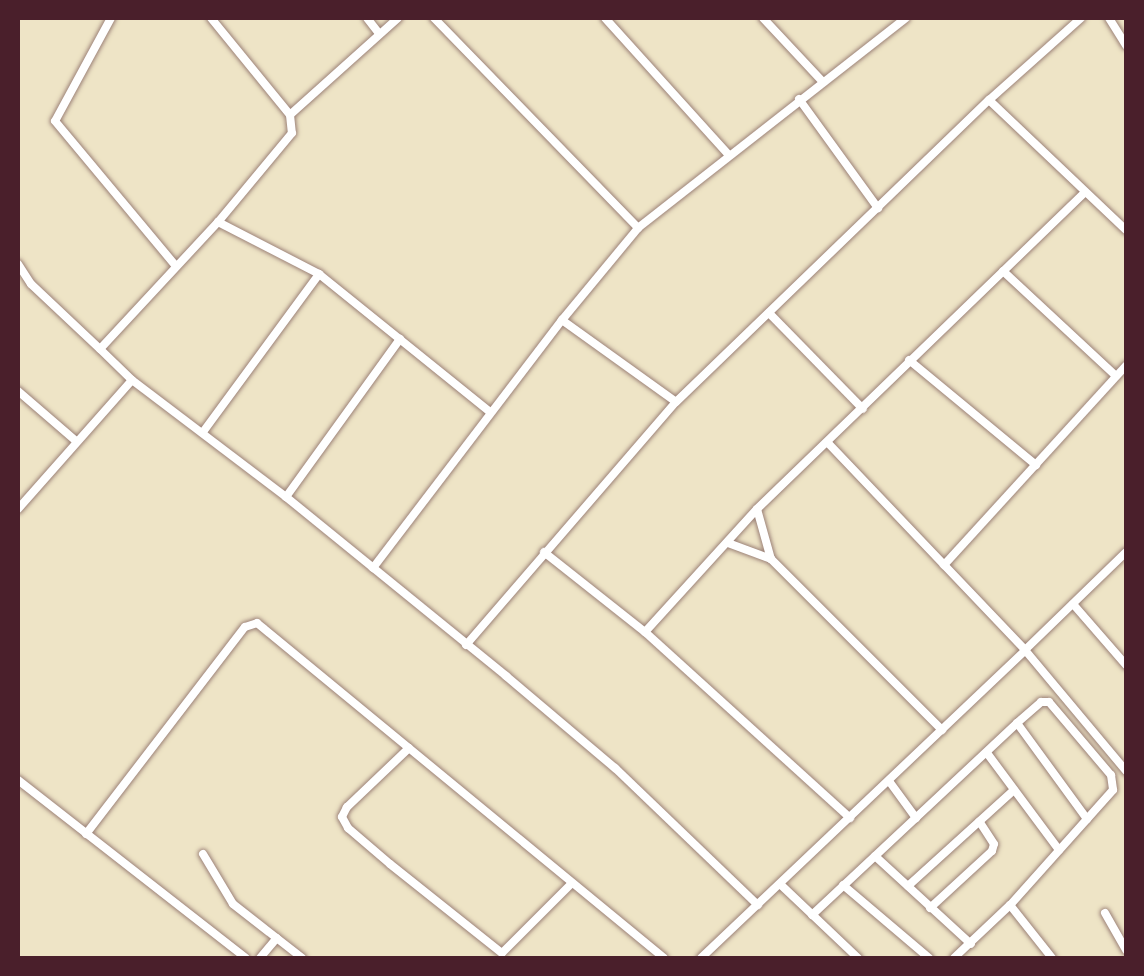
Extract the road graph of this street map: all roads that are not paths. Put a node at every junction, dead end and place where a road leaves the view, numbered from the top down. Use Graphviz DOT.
graph roads {
  1 [pos="111,18"];
  2 [pos="212,18"];
  3 [pos="366,18"];
  4 [pos="398,18"];
  5 [pos="434,18"];
  6 [pos="605,18"];
  7 [pos="763,18"];
  8 [pos="906,18"];
  9 [pos="1081,18"];
  10 [pos="1109,18"];
  11 [pos="378,32"];
  12 [pos="1126,45"];
  13 [pos="822,81"];
  14 [pos="799,99"];
  15 [pos="989,100"];
  16 [pos="290,114"];
  17 [pos="728,154"];
  18 [pos="1085,192"];
  19 [pos="878,208"];
  20 [pos="218,222"];
  21 [pos="638,228"];
  22 [pos="1126,230"];
  23 [pos="18,264"];
  24 [pos="176,265"];
  25 [pos="1004,272"];
  26 [pos="319,274"];
  27 [pos="769,313"];
  28 [pos="562,320"];
  29 [pos="400,339"];
  30 [pos="100,349"];
  31 [pos="910,360"];
  32 [pos="1126,366"];
  33 [pos="1115,375"];
  34 [pos="132,380"];
  35 [pos="18,390"];
  36 [pos="676,402"];
  37 [pos="863,408"];
  38 [pos="490,412"];
  39 [pos="203,432"];
  40 [pos="76,441"];
  41 [pos="828,443"];
  42 [pos="1036,465"];
  43 [pos="286,497"];
  44 [pos="757,509"];
  45 [pos="18,510"];
  46 [pos="728,543"];
  47 [pos="544,552"];
  48 [pos="1126,552"];
  49 [pos="771,559"];
  50 [pos="944,565"];
  51 [pos="373,568"];
  52 [pos="1073,604"];
  53 [pos="645,632"];
  54 [pos="466,644"];
  55 [pos="1025,650"];
  56 [pos="1126,664"];
  57 [pos="1017,723"];
  58 [pos="942,730"];
  59 [pos="410,748"];
  60 [pos="986,753"];
  61 [pos="1126,771"];
  62 [pos="18,780"];
  63 [pos="889,782"];
  64 [pos="1014,790"];
  65 [pos="850,818"];
  66 [pos="916,818"];
  67 [pos="1087,819"];
  68 [pos="979,821"];
  69 [pos="86,834"];
  70 [pos="1059,850"];
  71 [pos="203,854"];
  72 [pos="875,856"];
  73 [pos="572,883"];
  74 [pos="780,884"];
  75 [pos="843,885"];
  76 [pos="908,886"];
  77 [pos="758,905"];
  78 [pos="1010,905"];
  79 [pos="930,908"];
  80 [pos="1105,913"];
  81 [pos="812,915"];
  82 [pos="278,938"];
  83 [pos="971,944"];
  84 [pos="1126,950"];
  85 [pos="505,956"];
  86 [pos="246,958"];
  87 [pos="260,958"];
  88 [pos="302,958"];
  89 [pos="664,958"];
  90 [pos="701,958"];
  91 [pos="858,958"];
  92 [pos="928,958"];
  93 [pos="954,958"];
  94 [pos="1052,958"];
  1 -- 24 [label="street"];
  2 -- 16 [label="street"];
  3 -- 11 [label="street"];
  4 -- 11 [label="street"];
  5 -- 21 [label="street"];
  6 -- 17 [label="street"];
  7 -- 13 [label="street"];
  8 -- 13 [label="street"];
  9 -- 15 [label="street"];
  10 -- 12 [label="street"];
  11 -- 16 [label="street"];
  13 -- 14 [label="street"];
  14 -- 17 [label="street"];
  14 -- 19 [label="street"];
  15 -- 18 [label="street"];
  15 -- 19 [label="street"];
  16 -- 20 [label="street"];
  17 -- 21 [label="street"];
  18 -- 22 [label="street"];
  18 -- 25 [label="street"];
  19 -- 27 [label="street"];
  20 -- 24 [label="street"];
  20 -- 26 [label="street"];
  21 -- 28 [label="street"];
  23 -- 30 [label="street"];
  24 -- 30 [label="street"];
  25 -- 31 [label="street"];
  25 -- 33 [label="street"];
  26 -- 29 [label="street"];
  26 -- 39 [label="street"];
  27 -- 36 [label="street"];
  27 -- 37 [label="street"];
  28 -- 36 [label="street"];
  28 -- 38 [label="street"];
  29 -- 38 [label="street"];
  29 -- 43 [label="street"];
  30 -- 34 [label="street"];
  31 -- 37 [label="street"];
  31 -- 42 [label="street"];
  32 -- 33 [label="street"];
  33 -- 42 [label="street"];
  34 -- 39 [label="street"];
  34 -- 40 [label="street"];
  35 -- 40 [label="street"];
  36 -- 47 [label="street"];
  37 -- 41 [label="street"];
  38 -- 51 [label="street"];
  39 -- 43 [label="street"];
  40 -- 45 [label="street"];
  41 -- 44 [label="street"];
  41 -- 50 [label="street"];
  42 -- 50 [label="street"];
  43 -- 51 [label="street"];
  44 -- 46 [label="street"];
  44 -- 49 [label="street"];
  46 -- 49 [label="street"];
  46 -- 53 [label="street"];
  47 -- 53 [label="street"];
  47 -- 54 [label="street"];
  48 -- 52 [label="street"];
  49 -- 58 [label="street"];
  50 -- 55 [label="street"];
  51 -- 54 [label="street"];
  52 -- 55 [label="street"];
  52 -- 56 [label="street"];
  53 -- 65 [label="street"];
  54 -- 77 [label="street"];
  55 -- 58 [label="street"];
  55 -- 61 [label="street"];
  57 -- 60 [label="street"];
  57 -- 67 [label="street"];
  57 -- 67 [label="street"];
  58 -- 63 [label="street"];
  59 -- 69 [label="street"];
  59 -- 73 [label="street"];
  59 -- 85 [label="street"];
  60 -- 64 [label="street"];
  60 -- 66 [label="street"];
  62 -- 69 [label="street"];
  63 -- 65 [label="street"];
  63 -- 66 [label="street"];
  64 -- 68 [label="street"];
  64 -- 70 [label="street"];
  65 -- 74 [label="street"];
  66 -- 72 [label="street"];
  67 -- 70 [label="street"];
  68 -- 76 [label="street"];
  68 -- 79 [label="street"];
  69 -- 86 [label="street"];
  70 -- 78 [label="street"];
  71 -- 82 [label="street"];
  72 -- 75 [label="street"];
  72 -- 76 [label="street"];
  73 -- 85 [label="street"];
  73 -- 89 [label="street"];
  74 -- 77 [label="street"];
  74 -- 81 [label="street"];
  75 -- 81 [label="street"];
  75 -- 92 [label="street"];
  76 -- 79 [label="street"];
  77 -- 90 [label="street"];
  78 -- 83 [label="street"];
  78 -- 94 [label="street"];
  79 -- 83 [label="street"];
  80 -- 84 [label="street"];
  81 -- 91 [label="street"];
  82 -- 87 [label="street"];
  82 -- 88 [label="street"];
  83 -- 93 [label="street"];
}
